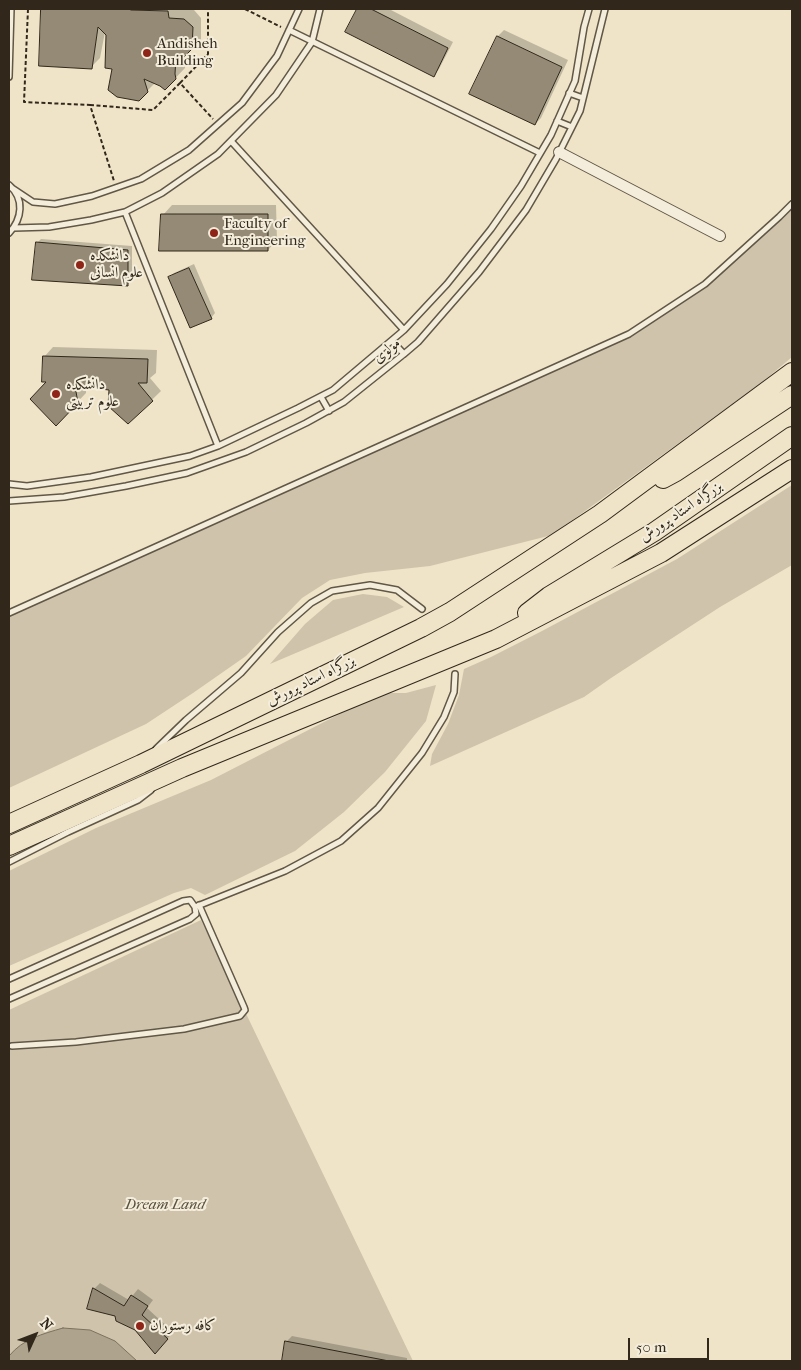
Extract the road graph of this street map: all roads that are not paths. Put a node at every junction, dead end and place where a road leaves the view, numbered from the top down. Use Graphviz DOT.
graph roads {
  1 [pos="11,9"];
  2 [pos="298,9"];
  3 [pos="320,9"];
  4 [pos="589,9"];
  5 [pos="605,9"];
  6 [pos="289,30"];
  7 [pos="312,42"];
  8 [pos="9,77"];
  9 [pos="570,93"];
  10 [pos="583,98"];
  11 [pos="557,122"];
  12 [pos="572,127"];
  13 [pos="231,141"];
  14 [pos="560,152"];
  15 [pos="540,153"];
  16 [pos="11,187"];
  17 [pos="792,204"];
  18 [pos="125,212"];
  19 [pos="14,228"];
  20 [pos="9,233"];
  21 [pos="720,236"];
  22 [pos="404,330"];
  23 [pos="392,341"];
  24 [pos="404,354"];
  25 [pos="792,372"];
  26 [pos="792,395"];
  27 [pos="321,397"];
  28 [pos="328,411"];
  29 [pos="792,436"];
  30 [pos="218,446"];
  31 [pos="792,469"];
  32 [pos="9,484"];
  33 [pos="9,501"];
  34 [pos="600,514"];
  35 [pos="422,608"];
  36 [pos="9,613"];
  37 [pos="496,638"];
  38 [pos="455,674"];
  39 [pos="141,764"];
  40 [pos="182,768"];
  41 [pos="9,824"];
  42 [pos="9,846"];
  43 [pos="9,862"];
  44 [pos="197,906"];
  45 [pos="9,979"];
  46 [pos="9,999"];
  47 [pos="12,1046"];
  1 -- 8 [label="lane"];
  2 -- 6 [label="lane"];
  3 -- 7 [label="lane"];
  4 -- 9 [label="lane, مولوی"];
  5 -- 10 [label="lane, مولوی"];
  6 -- 7 [label="lane"];
  6 -- 16 [label="lane"];
  7 -- 13 [label="lane"];
  7 -- 15 [label="lane"];
  9 -- 10 [label="lane"];
  9 -- 11 [label="lane, مولوی"];
  10 -- 12 [label="lane, مولوی"];
  11 -- 12 [label="lane"];
  11 -- 15 [label="lane, مولوی"];
  12 -- 14 [label="lane, مولوی"];
  13 -- 18 [label="lane"];
  13 -- 22 [label="lane"];
  14 -- 21 [label="street"];
  14 -- 24 [label="lane, مولوی"];
  15 -- 22 [label="lane, مولوی"];
  16 -- 19 [label="lane"];
  17 -- 36 [label="lane"];
  18 -- 19 [label="lane"];
  18 -- 30 [label="lane"];
  19 -- 20 [label="lane"];
  22 -- 23 [label="lane, مولوی"];
  23 -- 24 [label="lane"];
  23 -- 27 [label="lane, مولوی"];
  24 -- 28 [label="lane, مولوی"];
  25 -- 34 [label="highway, بزرگراه استاد پرورش"];
  26 -- 34 [label="highway, بزرگراه استاد پرورش"];
  27 -- 28 [label="lane"];
  27 -- 30 [label="lane, مولوی"];
  28 -- 33 [label="lane, مولوی"];
  29 -- 37 [label="highway, بزرگراه استاد پرورش"];
  30 -- 32 [label="lane, مولوی"];
  31 -- 37 [label="highway, بزرگراه استاد پرورش"];
  34 -- 39 [label="highway, بزرگراه استاد پرورش"];
  35 -- 39 [label="lane"];
  37 -- 40 [label="highway, بزرگراه استاد پرورش"];
  38 -- 44 [label="lane"];
  39 -- 41 [label="highway, بزرگراه استاد پرورش"];
  40 -- 42 [label="highway, بزرگراه استاد پرورش"];
  40 -- 43 [label="lane"];
  44 -- 45 [label="lane"];
  44 -- 46 [label="lane"];
  44 -- 47 [label="lane"];
}
